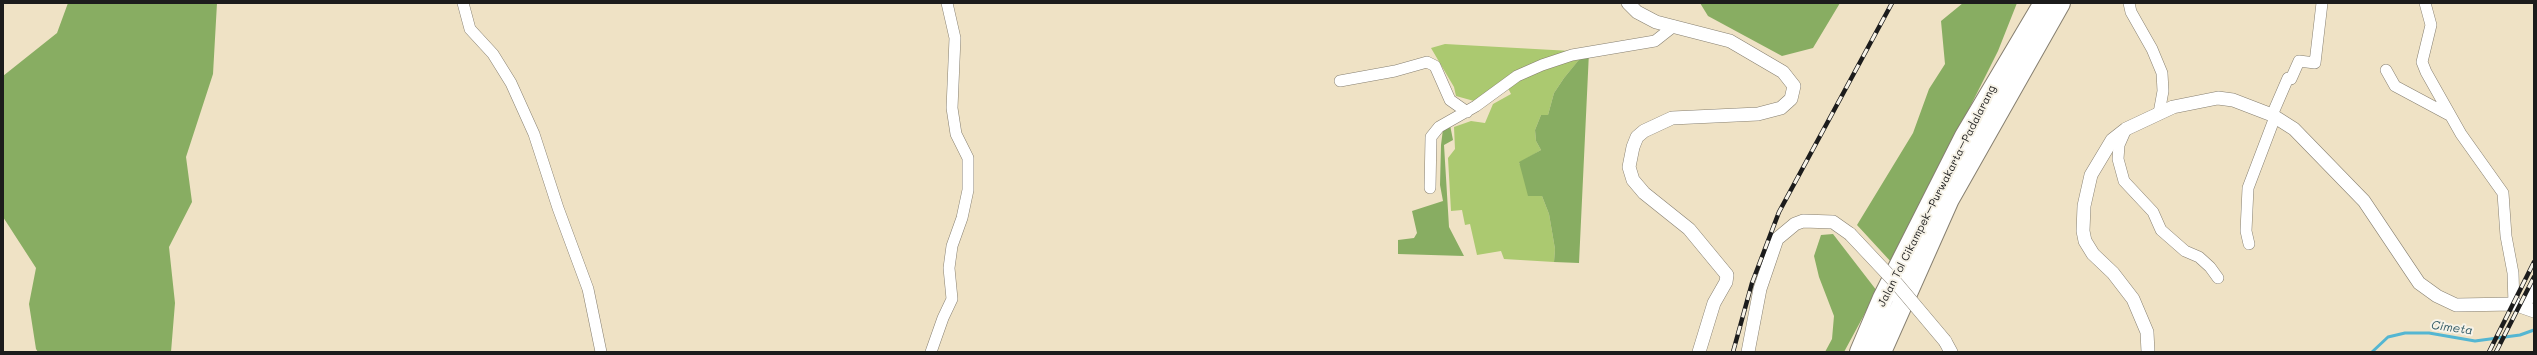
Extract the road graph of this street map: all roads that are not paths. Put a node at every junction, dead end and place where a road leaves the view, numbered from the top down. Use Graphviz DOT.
graph roads {
  1 [pos="463,3"];
  2 [pos="946,3"];
  3 [pos="1628,3"];
  4 [pos="2044,3"];
  5 [pos="2060,3"];
  6 [pos="2129,3"];
  7 [pos="2322,3"];
  8 [pos="2425,3"];
  9 [pos="1674,26"];
  10 [pos="2386,70"];
  11 [pos="1340,81"];
  12 [pos="1467,112"];
  13 [pos="2159,113"];
  14 [pos="2274,116"];
  15 [pos="2451,116"];
  16 [pos="2126,129"];
  17 [pos="1430,188"];
  18 [pos="2249,244"];
  19 [pos="2218,278"];
  20 [pos="2534,288"];
  21 [pos="2524,307"];
  22 [pos="1948,347"];
  23 [pos="601,352"];
  24 [pos="931,352"];
  25 [pos="1699,352"];
  26 [pos="1748,352"];
  27 [pos="1860,352"];
  28 [pos="1881,352"];
  29 [pos="2148,352"];
  1 -- 23 [label="street"];
  2 -- 24 [label="street"];
  3 -- 9 [label="street"];
  4 -- 27 [label="highway, Jalan Tol Cikampek–Purwakarta–Padalarang"];
  5 -- 28 [label="highway, Jalan Tol Cikampek–Purwakarta–Padalarang"];
  6 -- 13 [label="street"];
  7 -- 14 [label="street"];
  8 -- 15 [label="street"];
  9 -- 12 [label="street"];
  9 -- 25 [label="street"];
  10 -- 15 [label="street"];
  11 -- 12 [label="street"];
  12 -- 17 [label="street"];
  13 -- 14 [label="street"];
  13 -- 16 [label="street"];
  14 -- 18 [label="street"];
  14 -- 21 [label="street"];
  15 -- 21 [label="street"];
  16 -- 19 [label="street"];
  16 -- 29 [label="street"];
  20 -- 21 [label="street"];
  22 -- 26 [label="street, bridge"];
}
